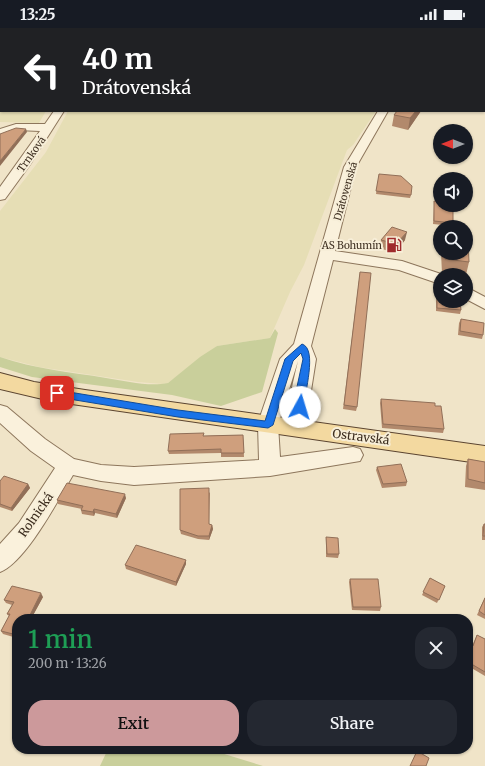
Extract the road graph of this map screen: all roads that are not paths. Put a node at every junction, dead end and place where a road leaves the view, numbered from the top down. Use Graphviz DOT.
graph roads {
  1 [pos="58,112"];
  2 [pos="382,112"];
  3 [pos="49,128"];
  4 [pos="0,133"];
  5 [pos="0,196"];
  6 [pos="328,255"];
  7 [pos="433,277"];
  8 [pos="473,296"];
  9 [pos="485,304"];
  10 [pos="302,346"];
  11 [pos="0,381"];
  12 [pos="0,412"];
  13 [pos="268,425"];
  14 [pos="299,429"];
  15 [pos="353,455"];
  16 [pos="485,455"];
  17 [pos="68,466"];
  18 [pos="270,468"];
  19 [pos="0,561"];
  1 -- 3 [label="street, Trnková"];
  2 -- 6 [label="street, Drátovenská"];
  3 -- 4 [label="street"];
  3 -- 5 [label="street, Trnková"];
  6 -- 7 [label="street"];
  6 -- 10 [label="street, Drátovenská"];
  8 -- 9 [label="street"];
  10 -- 13 [label="street, Drátovenská"];
  10 -- 14 [label="street, Drátovenská"];
  11 -- 13 [label="main road, Ostravská"];
  12 -- 17 [label="street, Ostravská"];
  13 -- 14 [label="main road, Ostravská"];
  13 -- 18 [label="street"];
  14 -- 16 [label="main road, Ostravská"];
  15 -- 18 [label="street, Ostravská"];
  17 -- 18 [label="street, Ostravská"];
  17 -- 19 [label="street, Rolnická"];
}
